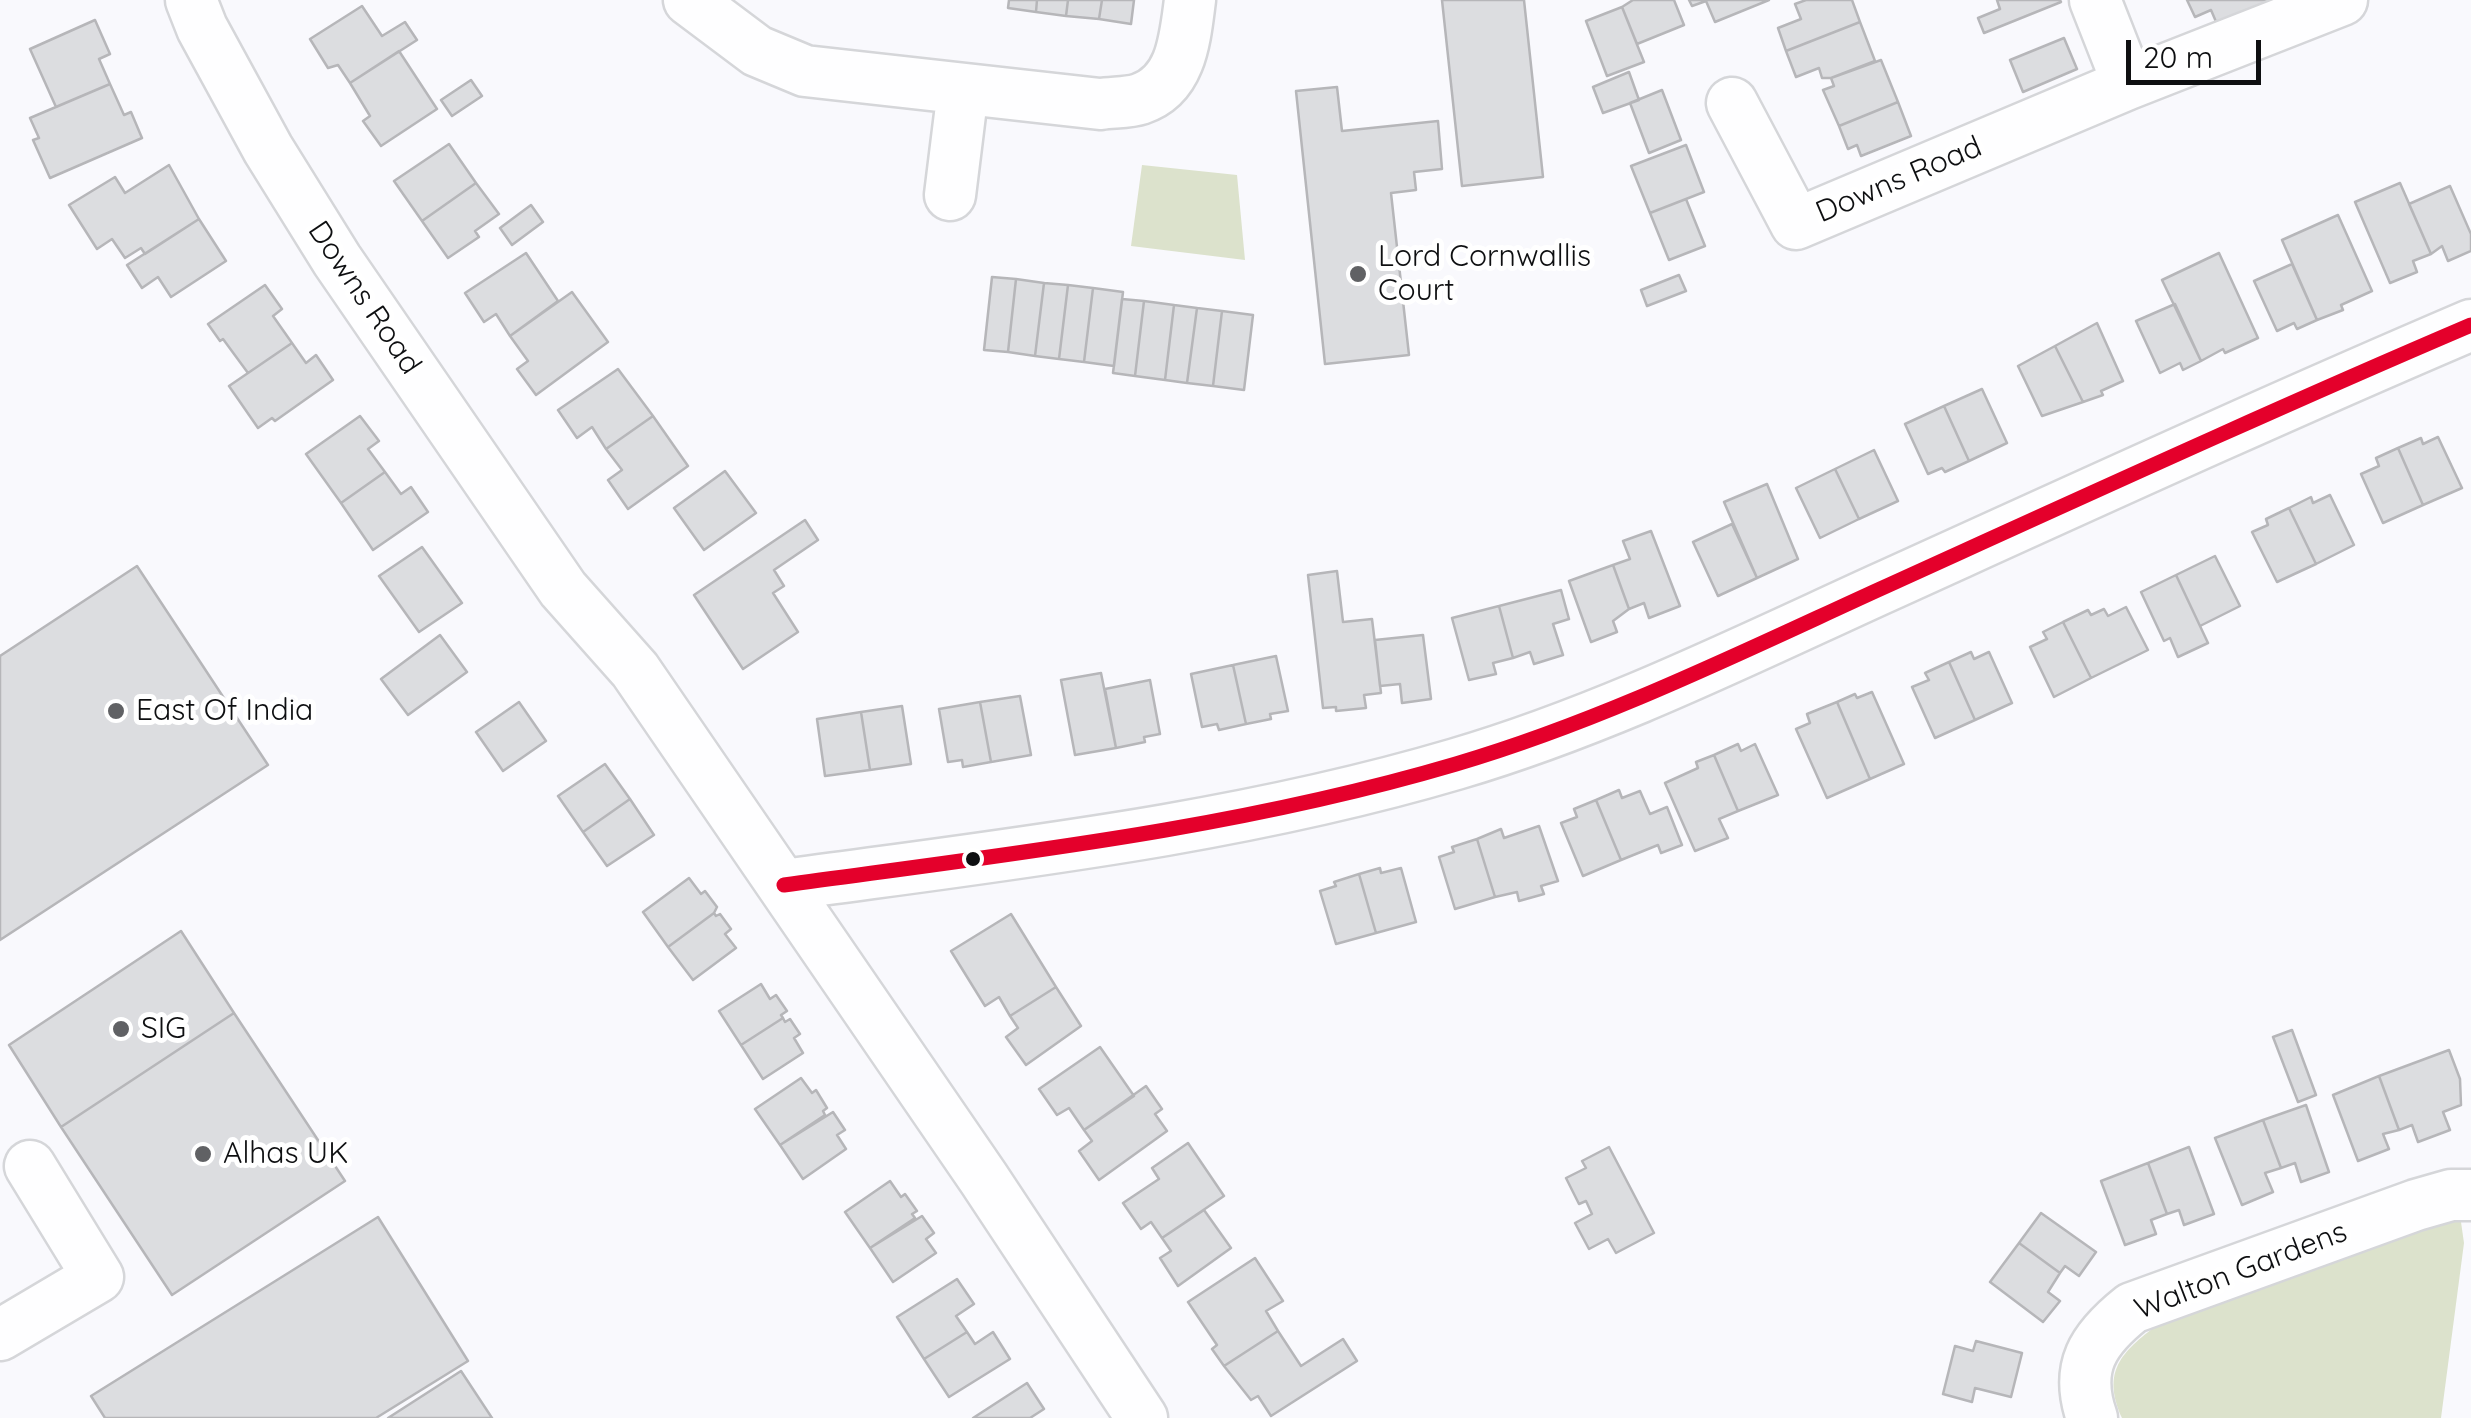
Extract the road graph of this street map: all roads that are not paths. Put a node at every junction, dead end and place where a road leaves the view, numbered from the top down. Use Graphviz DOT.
graph roads {
  1 [pos="191,0"];
  2 [pos="689,0"];
  3 [pos="1190,0"];
  4 [pos="2095,0"];
  5 [pos="2342,0"];
  6 [pos="2128,84"];
  7 [pos="963,90"];
  8 [pos="1732,102"];
  9 [pos="953,174"];
  10 [pos="2471,325"];
  11 [pos="784,886"];
  12 [pos="30,1166"];
  13 [pos="2471,1195"];
  14 [pos="3,1324"];
  15 [pos="1142,1418"];
  16 [pos="2092,1418"];
  1 -- 11 [label="street, Downs Road"];
  2 -- 7 [label="street"];
  3 -- 7 [label="street"];
  4 -- 6 [label="street"];
  5 -- 6 [label="street, Downs Road"];
  6 -- 8 [label="street, Downs Road"];
  7 -- 9 [label="street"];
  10 -- 11 [label="street"];
  11 -- 15 [label="street, Downs Road"];
  12 -- 14 [label="street"];
  13 -- 16 [label="street, Walton Gardens"];
}
